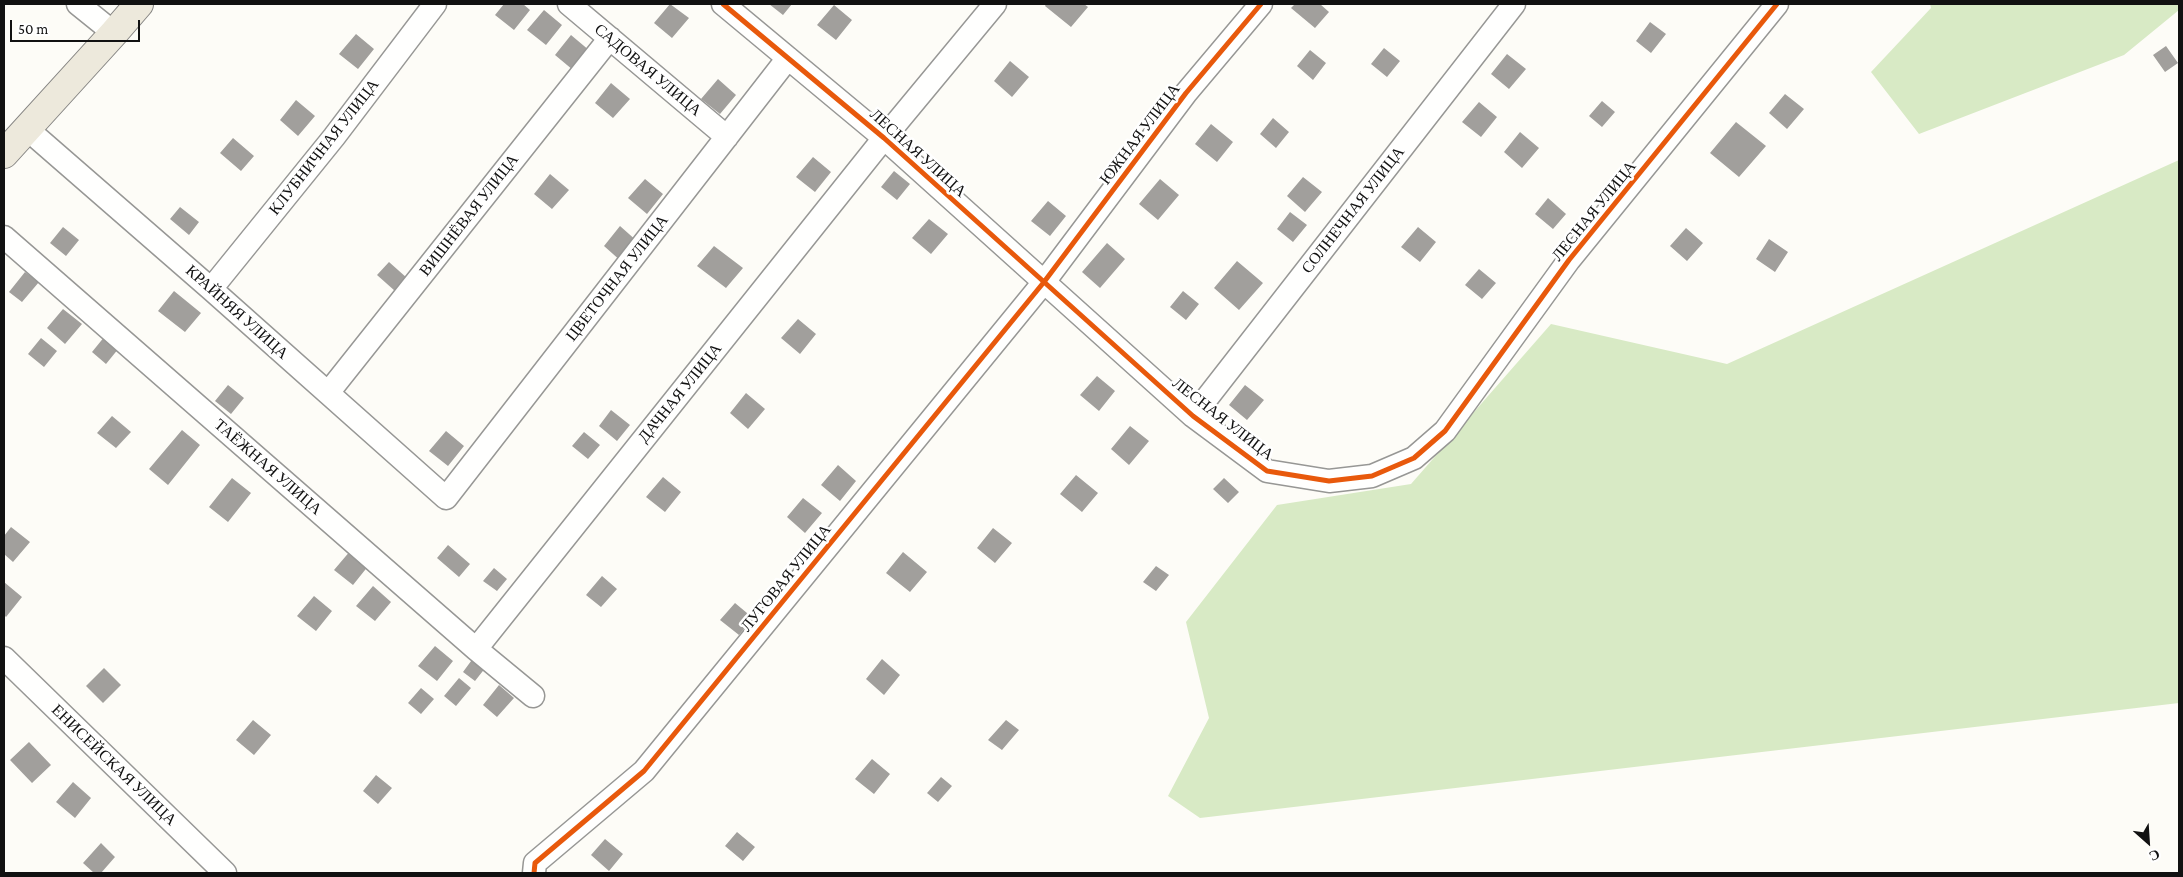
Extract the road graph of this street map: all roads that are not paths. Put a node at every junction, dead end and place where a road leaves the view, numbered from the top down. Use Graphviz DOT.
graph roads {
  1 [pos="78,4"];
  2 [pos="138,4"];
  3 [pos="435,4"];
  4 [pos="569,4"];
  5 [pos="995,4"];
  6 [pos="1261,4"];
  7 [pos="1514,4"];
  8 [pos="1777,4"];
  9 [pos="729,6"];
  10 [pos="114,34"];
  11 [pos="610,38"];
  12 [pos="788,58"];
  13 [pos="26,128"];
  14 [pos="727,137"];
  15 [pos="884,138"];
  16 [pos="4,154"];
  17 [pos="4,236"];
  18 [pos="1044,282"];
  19 [pos="212,289"];
  20 [pos="328,393"];
  21 [pos="1193,416"];
  22 [pos="446,498"];
  23 [pos="476,649"];
  24 [pos="4,658"];
  25 [pos="533,696"];
  26 [pos="225,873"];
  27 [pos="534,873"];
  1 -- 10 [label="street"];
  2 -- 10 [label="main road"];
  3 -- 19 [label="street, КЛУБНИЧНАЯ УЛИЦА"];
  4 -- 11 [label="street, САДОВАЯ УЛИЦА"];
  5 -- 15 [label="street, ДАЧНАЯ УЛИЦА"];
  6 -- 18 [label="street, ЮЖНАЯ УЛИЦА"];
  7 -- 21 [label="street, СОЛНЕЧНАЯ УЛИЦА"];
  8 -- 21 [label="street, ЛЕСНАЯ УЛИЦА"];
  9 -- 12 [label="street, ЛЕСНАЯ УЛИЦА"];
  10 -- 13 [label="main road"];
  11 -- 14 [label="street, САДОВАЯ УЛИЦА"];
  11 -- 20 [label="street, ВИШНЁВАЯ УЛИЦА"];
  12 -- 14 [label="street, ЦВЕТОЧНАЯ УЛИЦА"];
  12 -- 15 [label="street, ЛЕСНАЯ УЛИЦА"];
  13 -- 16 [label="main road"];
  13 -- 19 [label="street, КРАЙНЯЯ УЛИЦА"];
  14 -- 22 [label="street, ЦВЕТОЧНАЯ УЛИЦА"];
  15 -- 18 [label="street, ЛЕСНАЯ УЛИЦА"];
  15 -- 23 [label="street, ДАЧНАЯ УЛИЦА"];
  17 -- 23 [label="street, ТАЁЖНАЯ УЛИЦА"];
  18 -- 21 [label="street, ЛЕСНАЯ УЛИЦА"];
  18 -- 27 [label="street, ЛУГОВАЯ УЛИЦА"];
  19 -- 20 [label="street, КРАЙНЯЯ УЛИЦА"];
  20 -- 22 [label="street, КРАЙНЯЯ УЛИЦА"];
  23 -- 25 [label="street, ТАЁЖНАЯ УЛИЦА"];
  24 -- 26 [label="street, ЕНИСЕЙСКАЯ УЛИЦА"];
}
